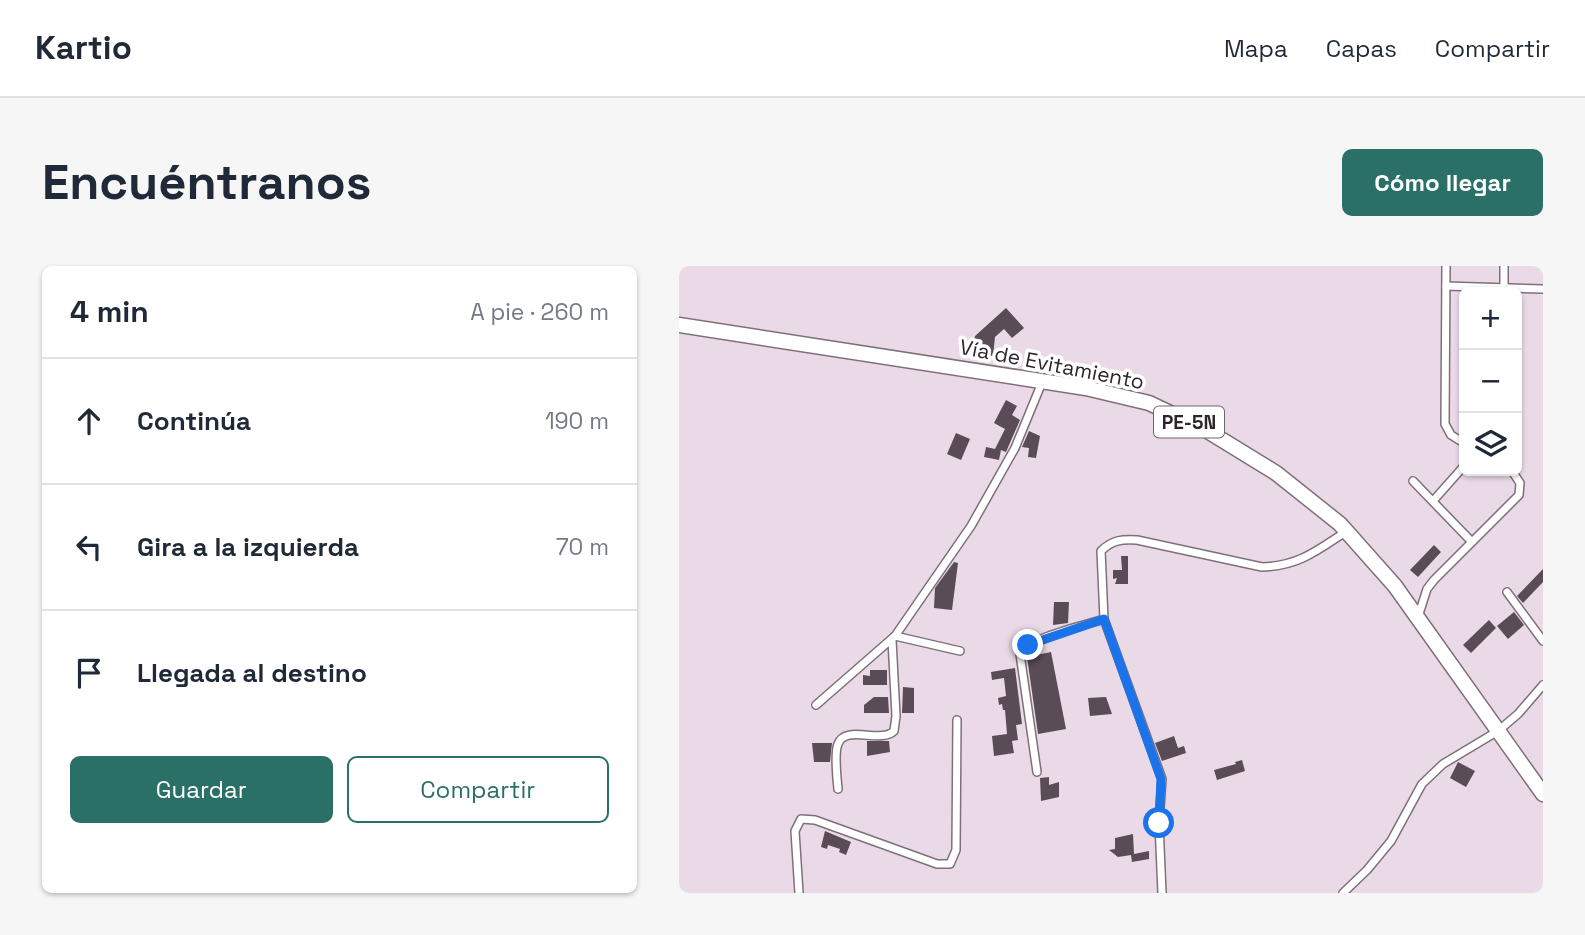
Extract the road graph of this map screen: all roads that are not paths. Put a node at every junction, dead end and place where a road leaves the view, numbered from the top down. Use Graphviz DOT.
graph roads {
  1 [pos="1446,266"];
  2 [pos="1504,266"];
  3 [pos="1446,286"];
  4 [pos="1460,287"];
  5 [pos="1504,287"];
  6 [pos="1543,289"];
  7 [pos="1522,290"];
  8 [pos="679,325"];
  9 [pos="1043,379"];
  10 [pos="1459,440"];
  11 [pos="1459,472"];
  12 [pos="1515,476"];
  13 [pos="1413,481"];
  14 [pos="1433,501"];
  15 [pos="1347,531"];
  16 [pos="1471,541"];
  17 [pos="1507,592"];
  18 [pos="1418,618"];
  19 [pos="1104,619"];
  20 [pos="894,638"];
  21 [pos="1543,640"];
  22 [pos="960,651"];
  23 [pos="1543,685"];
  24 [pos="816,705"];
  25 [pos="957,720"];
  26 [pos="1499,732"];
  27 [pos="1037,772"];
  28 [pos="838,789"];
  29 [pos="1543,794"];
  30 [pos="799,893"];
  31 [pos="1162,893"];
  32 [pos="1343,893"];
  1 -- 3 [label="street"];
  2 -- 5 [label="street"];
  3 -- 4 [label="street"];
  3 -- 10 [label="street"];
  6 -- 7 [label="street"];
  8 -- 9 [label="highway, Vía de Evitamiento / PE-5N"];
  9 -- 15 [label="highway, Vía de Evitamiento / PE-5N"];
  9 -- 20 [label="street"];
  11 -- 14 [label="street"];
  12 -- 16 [label="street"];
  13 -- 14 [label="street"];
  14 -- 16 [label="street"];
  15 -- 18 [label="highway, Vía de Evitamiento / PE-5N"];
  15 -- 19 [label="street"];
  16 -- 18 [label="street"];
  17 -- 21 [label="street"];
  18 -- 26 [label="highway, Vía de Evitamiento / PE-5N"];
  19 -- 27 [label="street"];
  19 -- 31 [label="street"];
  20 -- 22 [label="street"];
  20 -- 24 [label="street"];
  20 -- 28 [label="street"];
  23 -- 26 [label="street"];
  25 -- 30 [label="street"];
  26 -- 29 [label="highway, Vía de Evitamiento / PE-5N"];
  26 -- 32 [label="street"];
}
